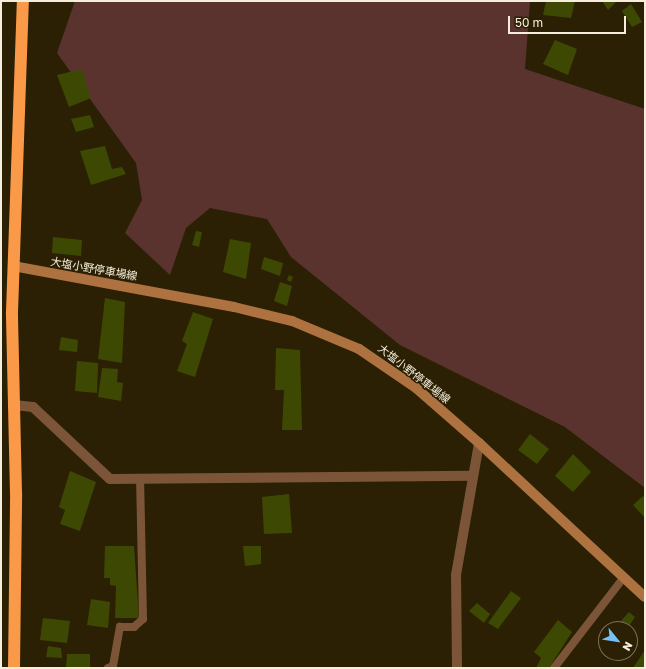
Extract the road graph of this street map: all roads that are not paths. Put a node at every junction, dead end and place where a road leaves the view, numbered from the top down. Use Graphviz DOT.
graph roads {
  1 [pos="22,1"];
  2 [pos="12,266"];
  3 [pos="14,405"];
  4 [pos="479,443"];
  5 [pos="472,476"];
  6 [pos="140,479"];
  7 [pos="624,577"];
  8 [pos="645,597"];
  9 [pos="14,668"];
  10 [pos="108,668"];
  11 [pos="457,668"];
  12 [pos="554,668"];
  1 -- 2 [label="highway"];
  2 -- 3 [label="highway"];
  2 -- 4 [label="main road, 大塩小野停車場線"];
  3 -- 6 [label="street"];
  3 -- 9 [label="highway"];
  4 -- 5 [label="street"];
  4 -- 7 [label="main road, 大塩小野停車場線"];
  5 -- 6 [label="street"];
  5 -- 11 [label="street"];
  6 -- 10 [label="lane"];
  7 -- 8 [label="main road, 大塩小野停車場線"];
  7 -- 12 [label="lane"];
}
